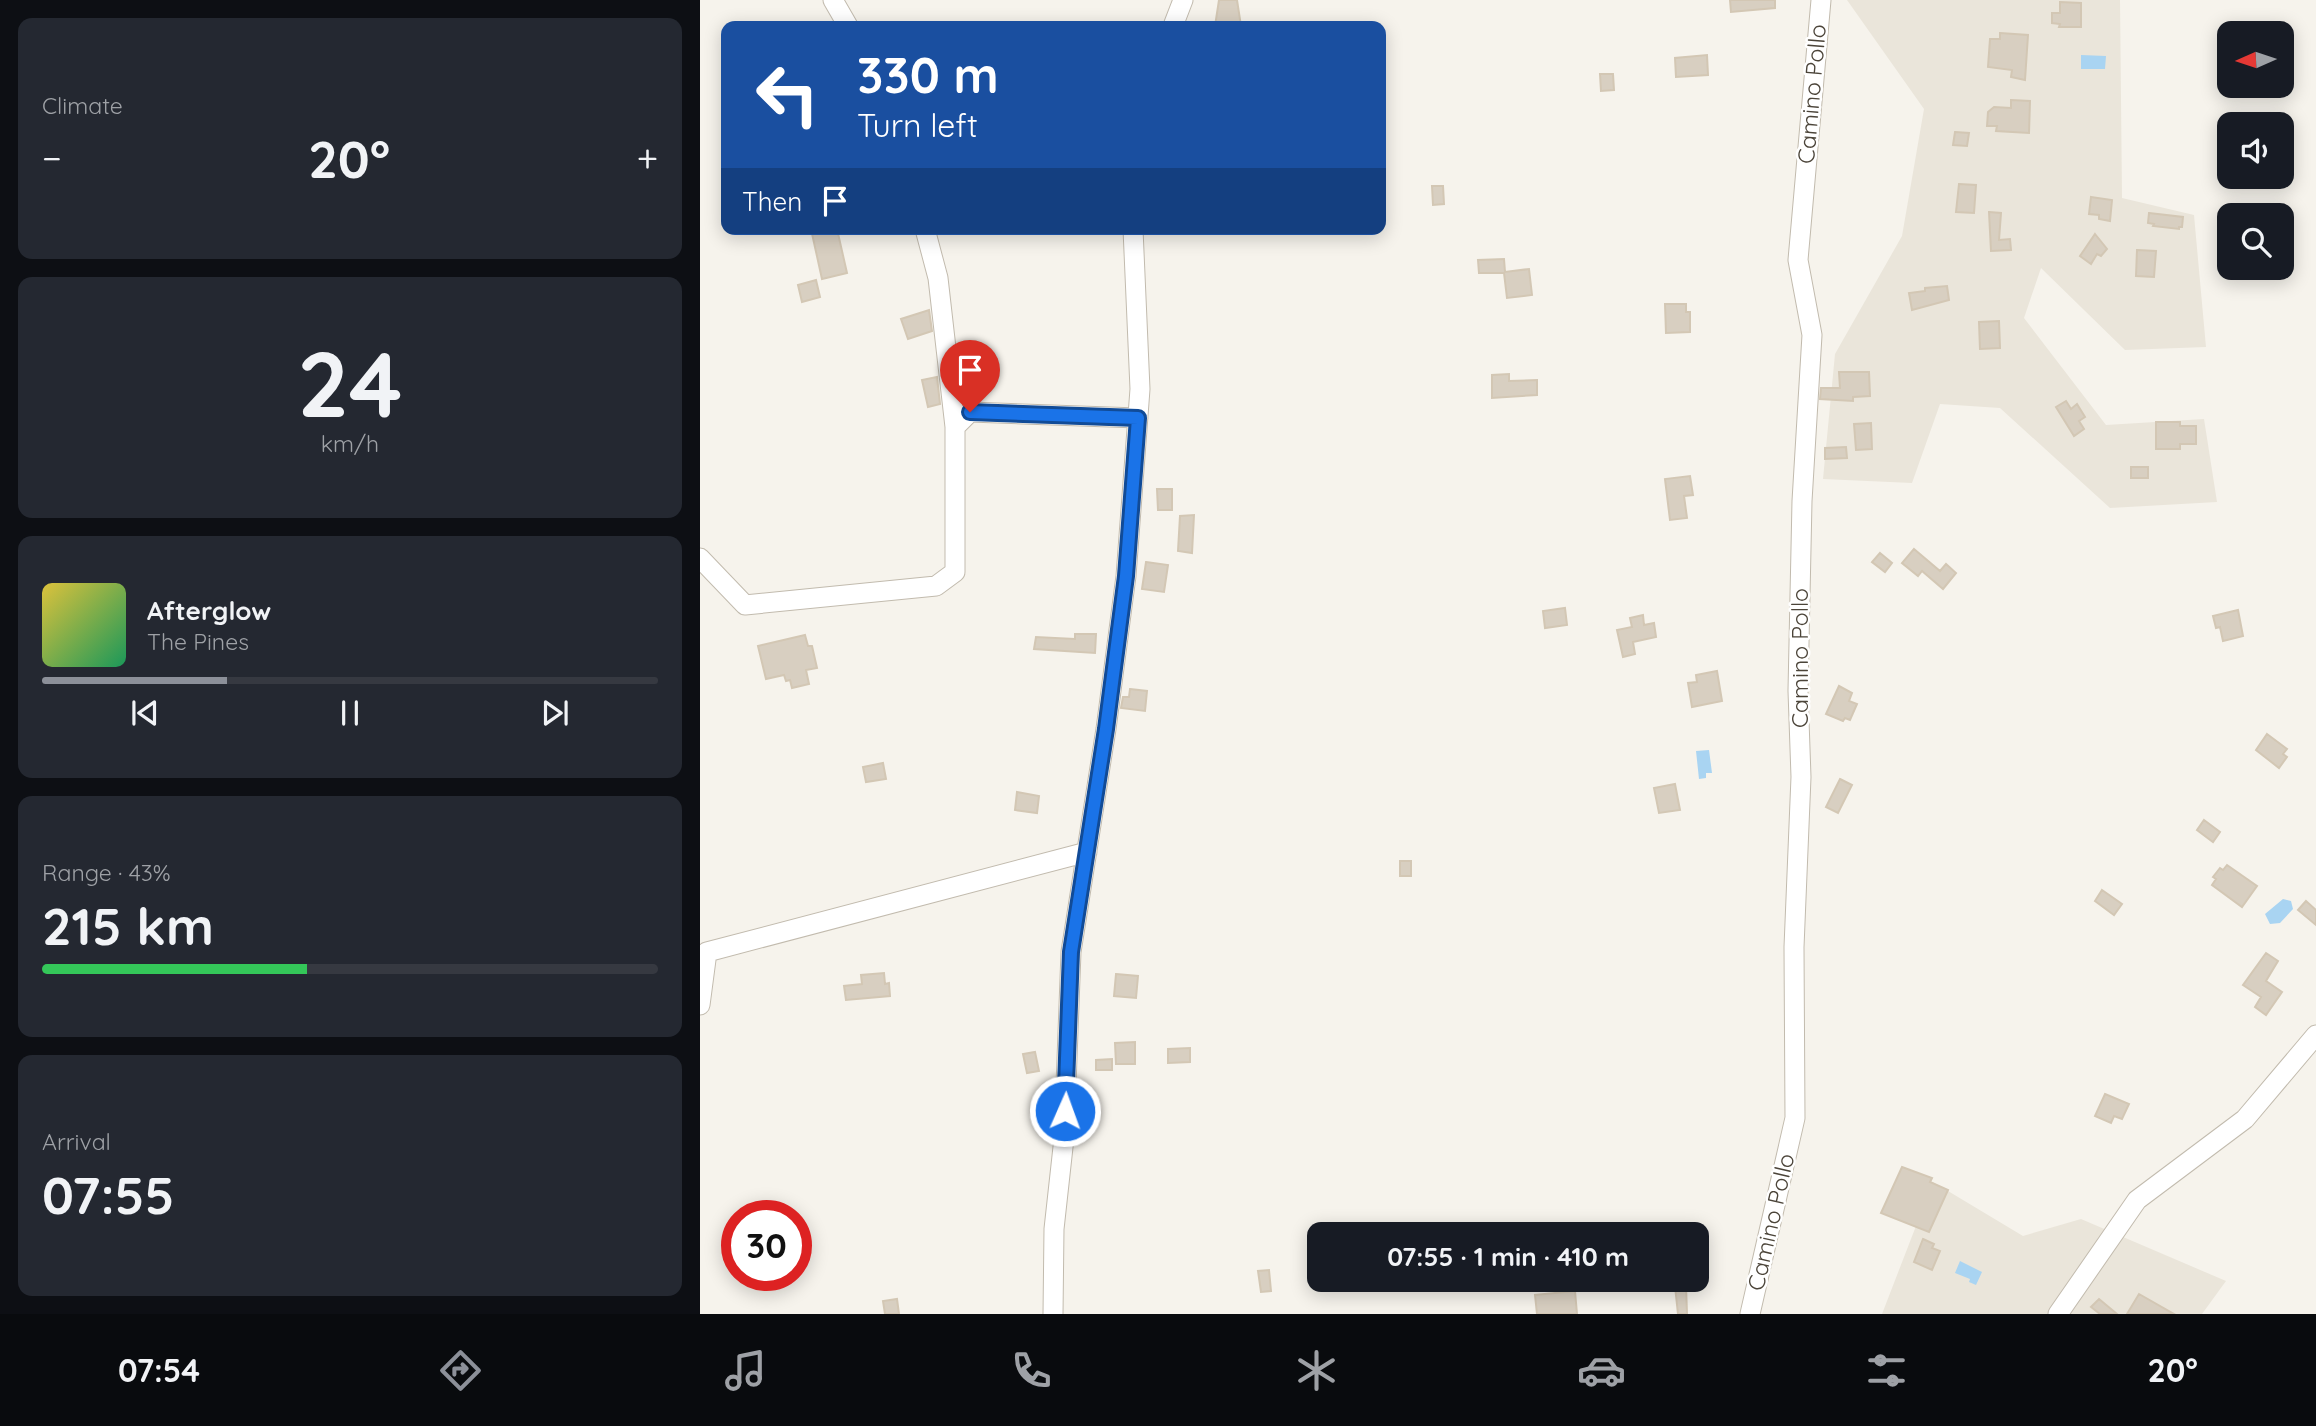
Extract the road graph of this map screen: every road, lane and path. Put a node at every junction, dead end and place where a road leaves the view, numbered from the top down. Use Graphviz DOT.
graph roads {
  1 [pos="833,0"];
  2 [pos="1183,0"];
  3 [pos="1821,0"];
  4 [pos="845,21"];
  5 [pos="1175,21"];
  6 [pos="927,235"];
  7 [pos="1133,235"];
  8 [pos="1138,418"];
  9 [pos="955,427"];
  10 [pos="700,558"];
  11 [pos="1087,852"];
  12 [pos="700,1005"];
  13 [pos="2316,1035"];
  14 [pos="1053,1314"];
  15 [pos="1750,1314"];
  16 [pos="2059,1314"];
  1 -- 4 [label="street"];
  2 -- 5 [label="street"];
  3 -- 15 [label="street, Camino Pollo"];
  6 -- 9 [label="street"];
  7 -- 8 [label="street"];
  8 -- 9 [label="street"];
  8 -- 11 [label="street"];
  9 -- 10 [label="street"];
  11 -- 12 [label="street"];
  11 -- 14 [label="street"];
  13 -- 16 [label="street"];
}
